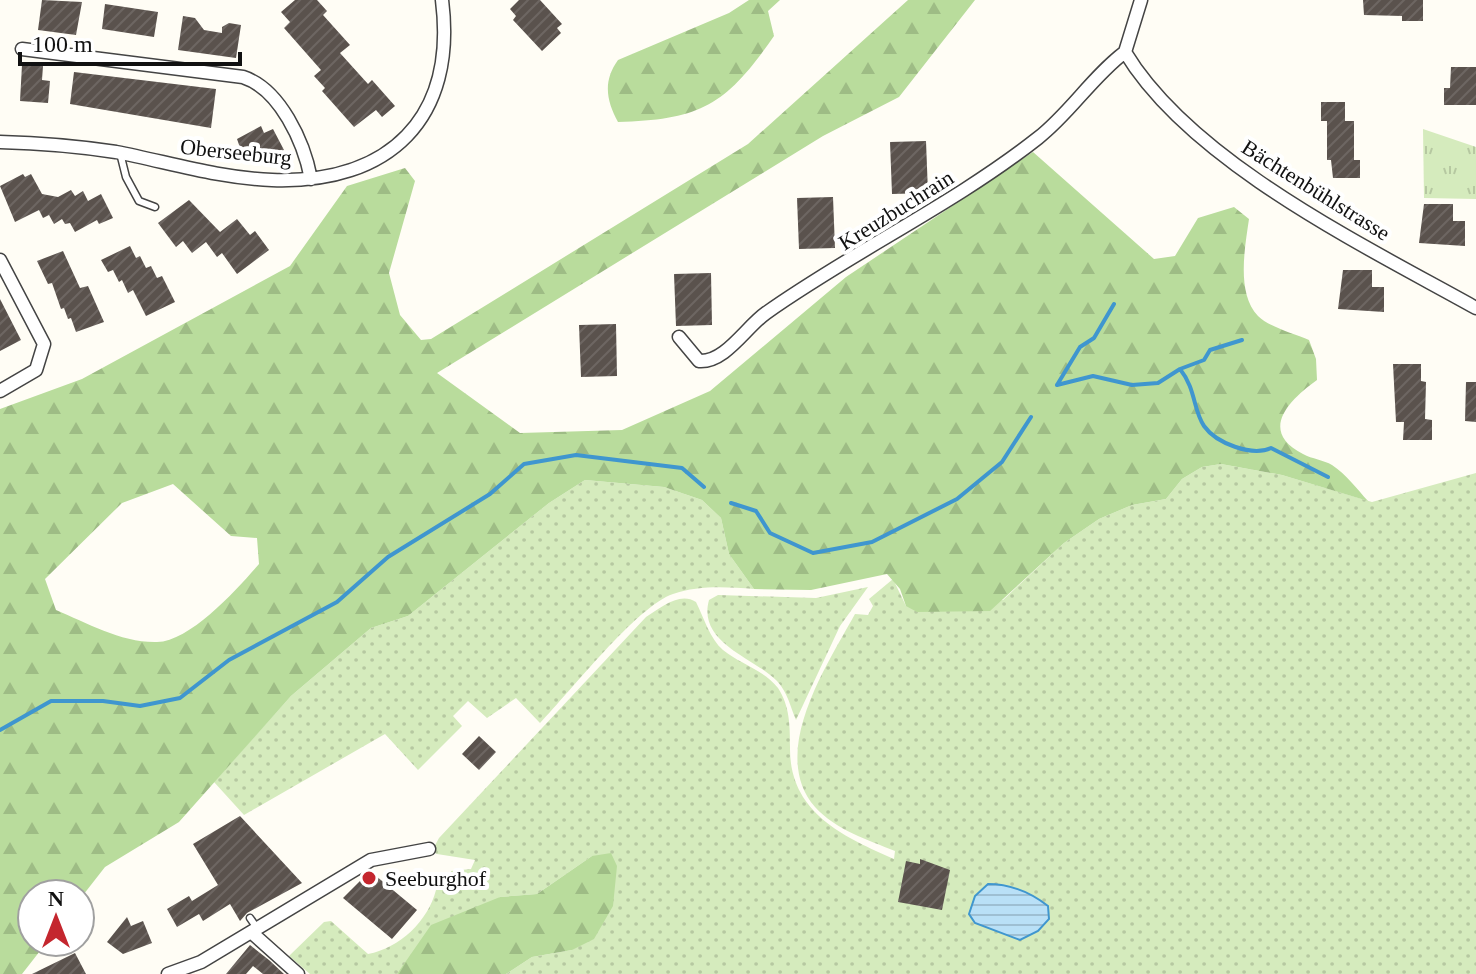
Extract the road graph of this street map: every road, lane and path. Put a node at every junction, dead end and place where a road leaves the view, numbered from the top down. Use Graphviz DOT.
graph roads {
  1 [pos="442,0"];
  2 [pos="1141,0"];
  3 [pos="22,49"];
  4 [pos="1125,52"];
  5 [pos="0,142"];
  6 [pos="120,153"];
  7 [pos="311,179"];
  8 [pos="155,207"];
  9 [pos="0,260"];
  10 [pos="1474,304"];
  11 [pos="679,337"];
  12 [pos="0,391"];
  13 [pos="429,849"];
  14 [pos="253,926"];
  15 [pos="168,974"];
  16 [pos="298,974"];
  1 -- 7 [label="street, Oberseeburg"];
  2 -- 4 [label="street"];
  3 -- 7 [label="street"];
  4 -- 10 [label="street, Bächtenbühlstrasse"];
  4 -- 11 [label="street, Kreuzbuchrain"];
  5 -- 6 [label="street, Oberseeburg"];
  6 -- 7 [label="street, Oberseeburg"];
  6 -- 8 [label="lane"];
  9 -- 12 [label="street"];
  13 -- 14 [label="street"];
  14 -- 15 [label="street"];
  14 -- 16 [label="street"];
}
